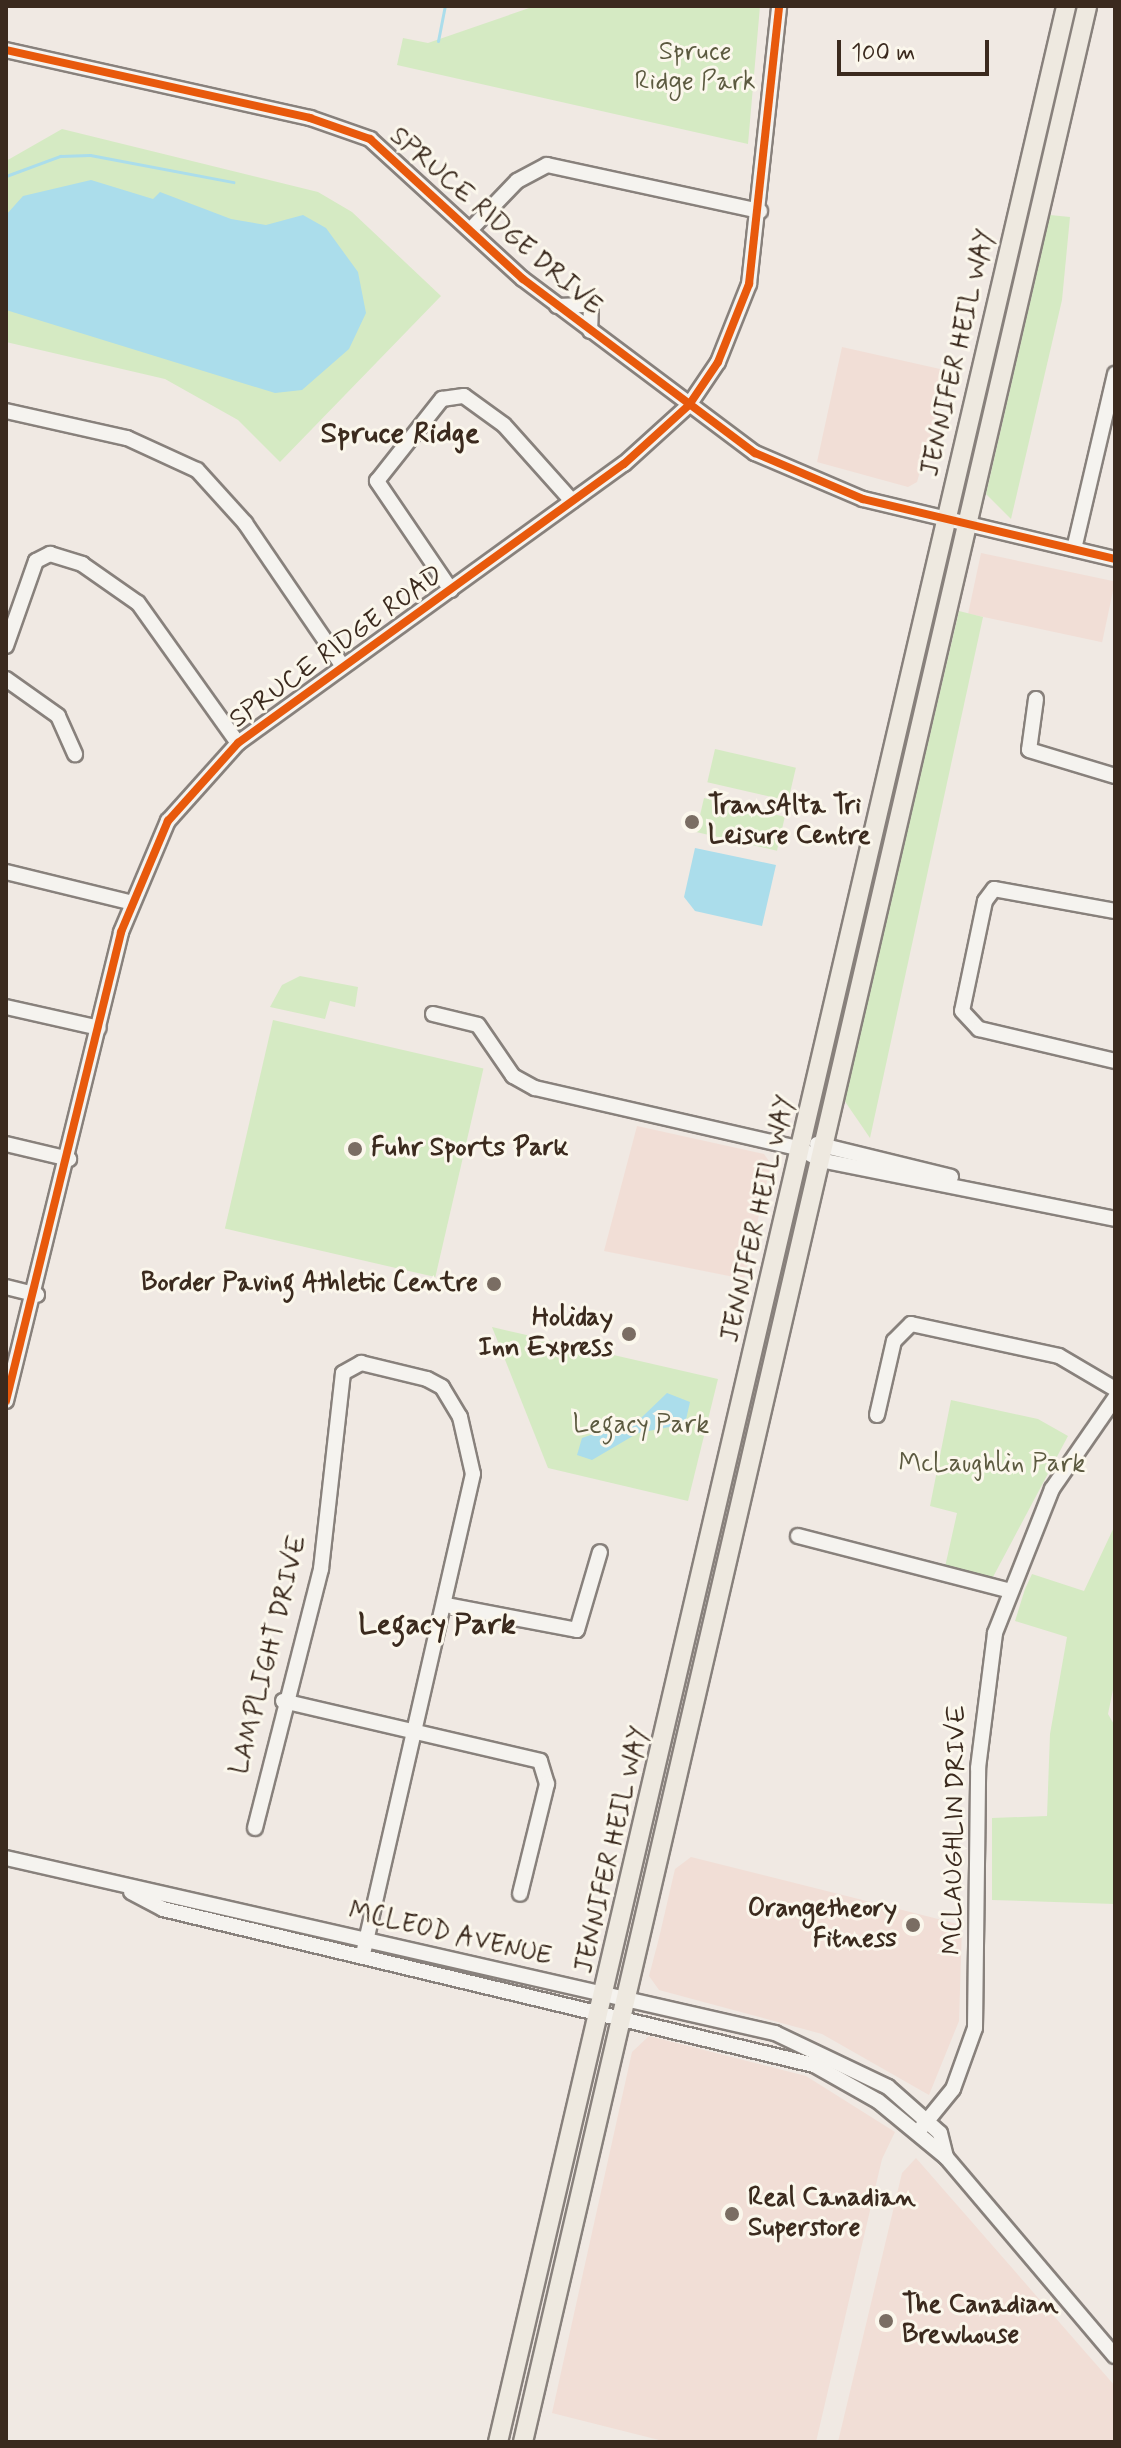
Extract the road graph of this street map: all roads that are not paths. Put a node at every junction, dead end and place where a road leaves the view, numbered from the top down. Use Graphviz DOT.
graph roads {
  1 [pos="779,6"];
  2 [pos="1066,6"];
  3 [pos="1087,6"];
  4 [pos="6,50"];
  5 [pos="760,211"];
  6 [pos="471,229"];
  7 [pos="557,306"];
  8 [pos="590,331"];
  9 [pos="1115,374"];
  10 [pos="689,405"];
  11 [pos="6,411"];
  12 [pos="572,501"];
  13 [pos="947,520"];
  14 [pos="967,525"];
  15 [pos="1074,549"];
  16 [pos="1115,559"];
  17 [pos="451,590"];
  18 [pos="6,646"];
  19 [pos="342,665"];
  20 [pos="6,679"];
  21 [pos="1036,699"];
  22 [pos="238,743"];
  23 [pos="75,754"];
  24 [pos="1115,776"];
  25 [pos="6,872"];
  26 [pos="129,902"];
  27 [pos="1115,911"];
  28 [pos="6,1007"];
  29 [pos="433,1014"];
  30 [pos="99,1028"];
  31 [pos="1115,1061"];
  32 [pos="6,1144"];
  33 [pos="801,1149"];
  34 [pos="822,1151"];
  35 [pos="69,1159"];
  36 [pos="1115,1219"];
  37 [pos="6,1287"];
  38 [pos="37,1295"];
  39 [pos="1115,1389"];
  40 [pos="1115,1398"];
  41 [pos="6,1401"];
  42 [pos="877,1415"];
  43 [pos="798,1536"];
  44 [pos="600,1552"];
  45 [pos="1007,1590"];
  46 [pos="446,1605"];
  47 [pos="283,1701"];
  48 [pos="416,1731"];
  49 [pos="255,1828"];
  50 [pos="6,1858"];
  51 [pos="520,1894"];
  52 [pos="365,1948"];
  53 [pos="626,1998"];
  54 [pos="604,2003"];
  55 [pos="622,2017"];
  56 [pos="929,2121"];
  57 [pos="916,2133"];
  58 [pos="946,2157"];
  59 [pos="1115,2356"];
  60 [pos="498,2442"];
  61 [pos="523,2442"];
  1 -- 5 [label="street, SPRUCE RIDGE ROAD"];
  2 -- 13 [label="main road, JENNIFER HEIL WAY"];
  3 -- 14 [label="main road, JENNIFER HEIL WAY"];
  4 -- 6 [label="street, SPRUCE RIDGE DRIVE"];
  5 -- 6 [label="street"];
  5 -- 10 [label="street, SPRUCE RIDGE ROAD"];
  6 -- 7 [label="street, SPRUCE RIDGE DRIVE"];
  7 -- 8 [label="street, SPRUCE RIDGE DRIVE"];
  7 -- 8 [label="street, SPRUCE RIDGE DRIVE"];
  8 -- 10 [label="street, SPRUCE RIDGE DRIVE"];
  9 -- 15 [label="street"];
  10 -- 12 [label="street, SPRUCE RIDGE ROAD"];
  10 -- 13 [label="street, SPRUCE RIDGE DRIVE"];
  11 -- 19 [label="street"];
  12 -- 17 [label="street, SPRUCE RIDGE ROAD"];
  12 -- 17 [label="street"];
  13 -- 14 [label="street, SPRUCE RIDGE DRIVE"];
  13 -- 33 [label="main road, JENNIFER HEIL WAY"];
  14 -- 15 [label="street, SPRUCE RIDGE DRIVE"];
  14 -- 34 [label="main road, JENNIFER HEIL WAY"];
  15 -- 16 [label="street, SPRUCE RIDGE DRIVE"];
  17 -- 19 [label="street, SPRUCE RIDGE ROAD"];
  18 -- 22 [label="street"];
  19 -- 22 [label="street, SPRUCE RIDGE ROAD"];
  20 -- 23 [label="street"];
  21 -- 24 [label="street"];
  22 -- 26 [label="street, SPRUCE RIDGE ROAD"];
  25 -- 26 [label="street"];
  26 -- 30 [label="street, SPRUCE RIDGE ROAD"];
  27 -- 31 [label="street"];
  28 -- 30 [label="street"];
  29 -- 33 [label="street"];
  30 -- 35 [label="street, SPRUCE RIDGE ROAD"];
  32 -- 35 [label="street"];
  33 -- 34 [label="street"];
  33 -- 54 [label="main road, JENNIFER HEIL WAY"];
  34 -- 36 [label="street"];
  34 -- 53 [label="main road, JENNIFER HEIL WAY"];
  35 -- 38 [label="street, SPRUCE RIDGE ROAD"];
  37 -- 38 [label="street"];
  38 -- 41 [label="street, SPRUCE RIDGE ROAD"];
  39 -- 42 [label="street"];
  40 -- 45 [label="street, MCLAUGHLIN DRIVE"];
  43 -- 45 [label="street"];
  44 -- 46 [label="street"];
  45 -- 56 [label="street, MCLAUGHLIN DRIVE"];
  46 -- 47 [label="street, LAMPLIGHT DRIVE"];
  46 -- 48 [label="street, LAMPLIGHT DRIVE"];
  47 -- 48 [label="street"];
  47 -- 49 [label="street, LAMPLIGHT DRIVE"];
  48 -- 51 [label="street"];
  48 -- 52 [label="street, LAMPLIGHT DRIVE"];
  50 -- 52 [label="street, MCLEOD AVENUE"];
  52 -- 54 [label="street, MCLEOD AVENUE"];
  53 -- 54 [label="street, MCLEOD AVENUE"];
  53 -- 55 [label="main road, JENNIFER HEIL WAY"];
  53 -- 56 [label="street, MCLEOD AVENUE"];
  54 -- 55 [label="street, MCLEOD AVENUE"];
  54 -- 60 [label="main road, JENNIFER HEIL WAY"];
  55 -- 57 [label="street, MCLEOD AVENUE"];
  55 -- 61 [label="main road, JENNIFER HEIL WAY"];
  56 -- 57 [label="street, MCLAUGHLIN DRIVE"];
  56 -- 58 [label="street, MCLEOD AVENUE"];
  57 -- 58 [label="street, MCLEOD AVENUE"];
  58 -- 59 [label="street, MCLEOD AVENUE"];
}
